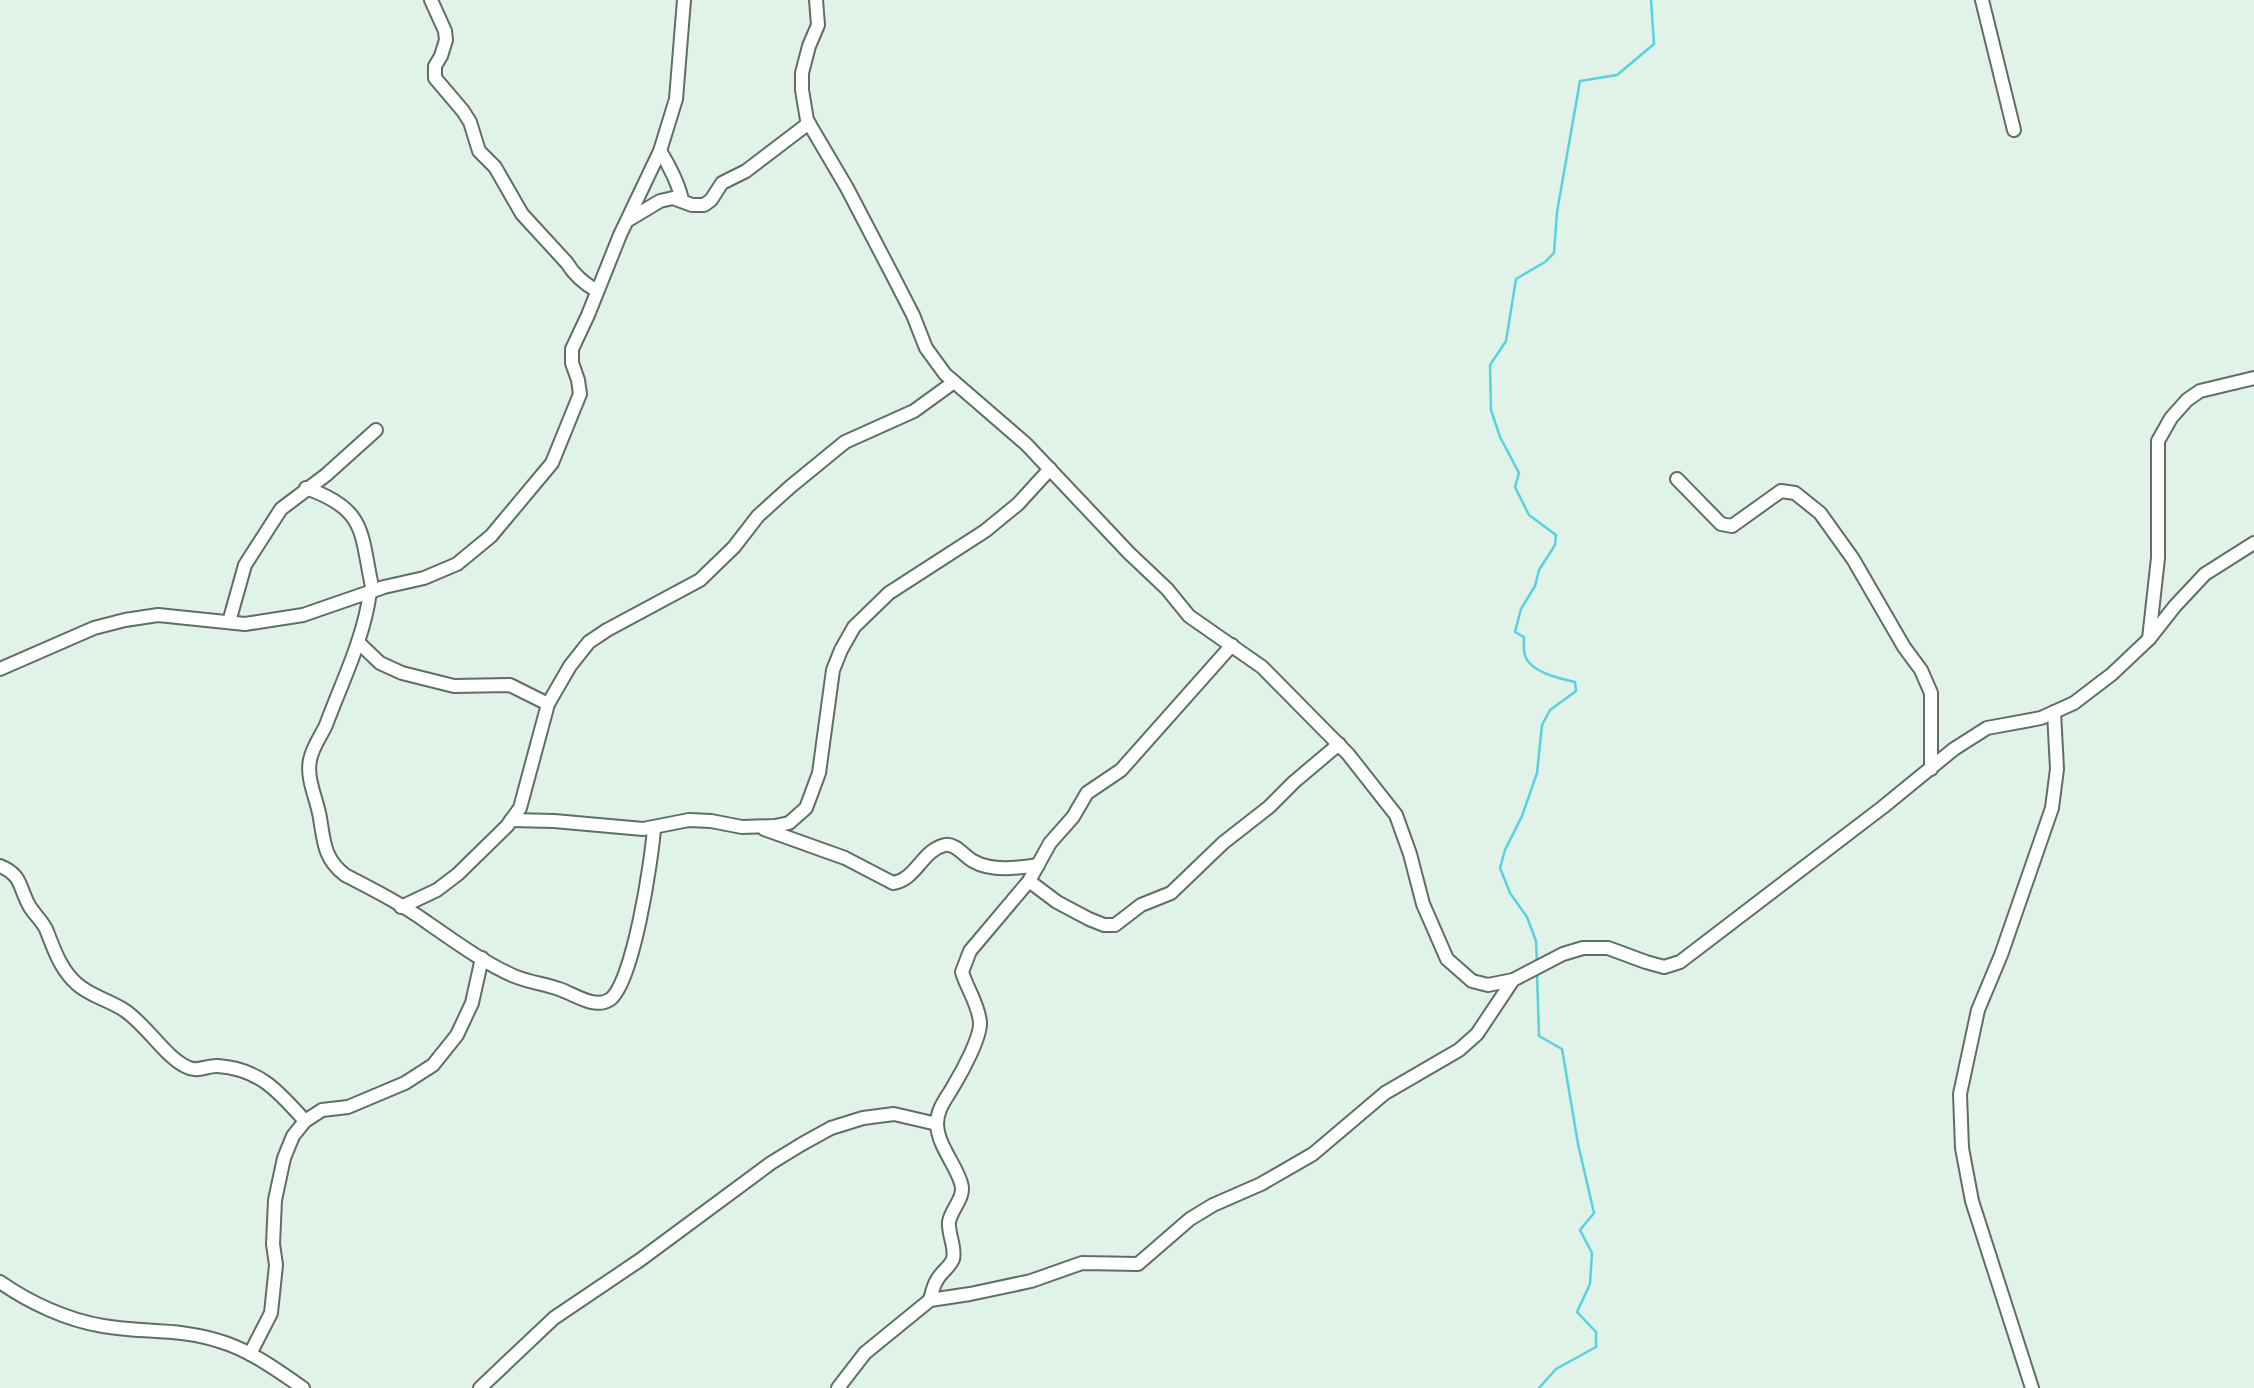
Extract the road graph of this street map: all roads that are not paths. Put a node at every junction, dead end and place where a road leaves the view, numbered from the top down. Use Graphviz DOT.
graph roads {
  1 [pos="431,0"];
  2 [pos="684,0"];
  3 [pos="816,0"];
  4 [pos="1982,0"];
  5 [pos="809,123"];
  6 [pos="2014,130"];
  7 [pos="660,151"];
  8 [pos="682,201"];
  9 [pos="627,220"];
  10 [pos="597,291"];
  11 [pos="2254,378"];
  12 [pos="954,382"];
  13 [pos="376,430"];
  14 [pos="1050,469"];
  15 [pos="1677,479"];
  16 [pos="306,488"];
  17 [pos="2254,543"];
  18 [pos="371,592"];
  19 [pos="229,622"];
  20 [pos="2149,639"];
  21 [pos="358,642"];
  22 [pos="1232,645"];
  23 [pos="0,669"];
  24 [pos="548,704"];
  25 [pos="2054,712"];
  26 [pos="1339,744"];
  27 [pos="1930,768"];
  28 [pos="511,820"];
  29 [pos="758,827"];
  30 [pos="654,828"];
  31 [pos="1038,865"];
  32 [pos="0,866"];
  33 [pos="1029,881"];
  34 [pos="401,907"];
  35 [pos="482,958"];
  36 [pos="1513,980"];
  37 [pos="305,1121"];
  38 [pos="937,1124"];
  39 [pos="0,1282"];
  40 [pos="930,1300"];
  41 [pos="250,1354"];
  42 [pos="303,1388"];
  43 [pos="480,1388"];
  44 [pos="838,1388"];
  45 [pos="2032,1388"];
  1 -- 10 [label="street"];
  2 -- 7 [label="street"];
  3 -- 5 [label="street"];
  4 -- 6 [label="street"];
  5 -- 8 [label="street"];
  5 -- 12 [label="street"];
  7 -- 8 [label="street"];
  7 -- 9 [label="street"];
  8 -- 9 [label="street"];
  9 -- 10 [label="street"];
  10 -- 18 [label="street"];
  11 -- 20 [label="street"];
  12 -- 14 [label="street"];
  12 -- 24 [label="street"];
  13 -- 16 [label="street"];
  14 -- 22 [label="street"];
  14 -- 29 [label="street"];
  15 -- 27 [label="street"];
  16 -- 18 [label="street"];
  16 -- 19 [label="street"];
  17 -- 20 [label="street"];
  18 -- 19 [label="street"];
  18 -- 21 [label="street"];
  19 -- 23 [label="street"];
  20 -- 25 [label="street"];
  21 -- 24 [label="street"];
  21 -- 34 [label="street"];
  22 -- 26 [label="street"];
  22 -- 31 [label="street"];
  24 -- 28 [label="street"];
  25 -- 27 [label="street"];
  25 -- 45 [label="street"];
  26 -- 33 [label="street"];
  26 -- 36 [label="street"];
  27 -- 36 [label="street"];
  28 -- 30 [label="street"];
  28 -- 34 [label="street"];
  29 -- 30 [label="street"];
  29 -- 31 [label="street"];
  30 -- 35 [label="street"];
  31 -- 33 [label="street"];
  32 -- 37 [label="street"];
  33 -- 38 [label="street"];
  34 -- 35 [label="street"];
  35 -- 37 [label="street"];
  36 -- 40 [label="street"];
  37 -- 41 [label="street"];
  38 -- 40 [label="street"];
  38 -- 43 [label="street"];
  39 -- 41 [label="street"];
  40 -- 44 [label="street"];
  41 -- 42 [label="street"];
}
